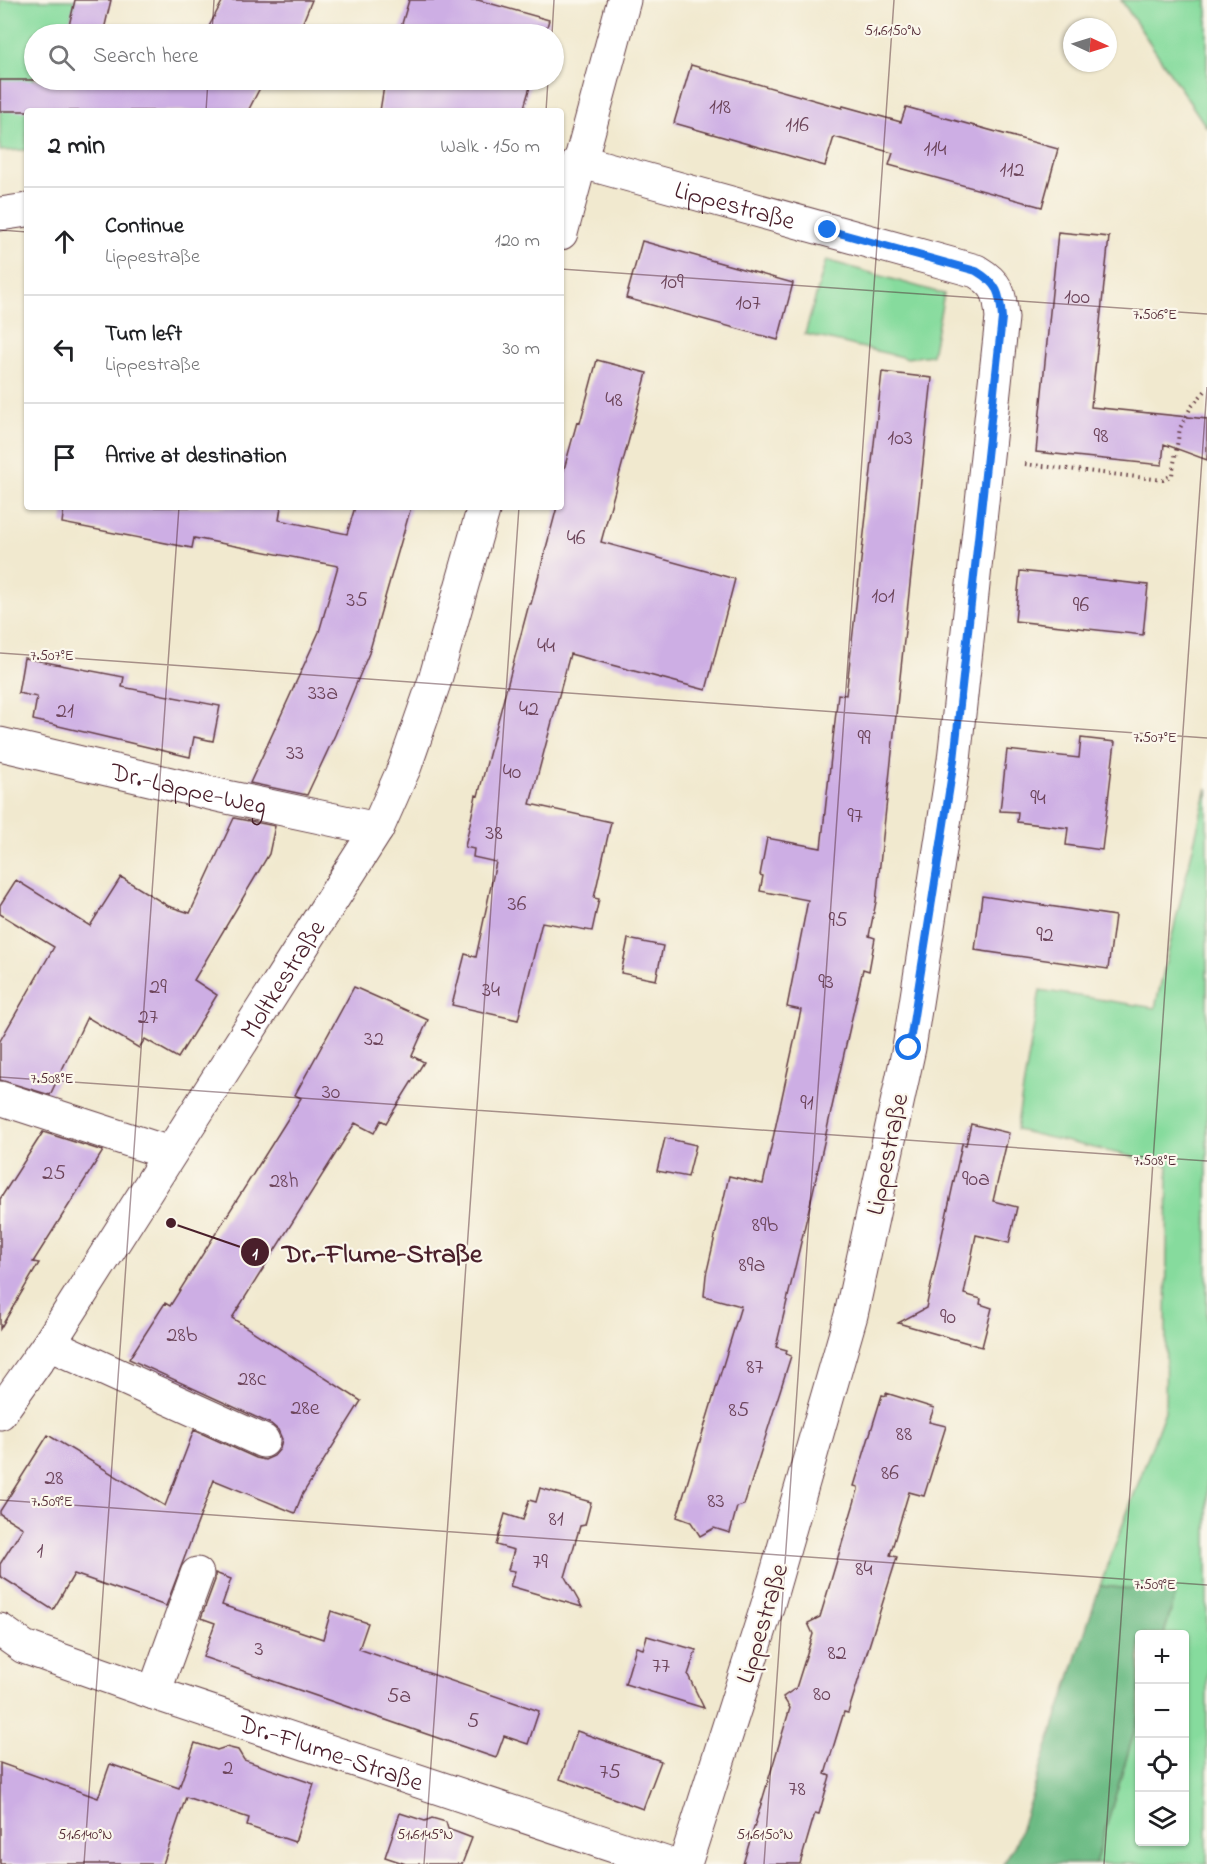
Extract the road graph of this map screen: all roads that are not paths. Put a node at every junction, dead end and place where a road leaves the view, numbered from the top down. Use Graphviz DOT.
graph roads {
  1 [pos="624,0"];
  2 [pos="579,161"];
  3 [pos="24,210"];
  4 [pos="0,214"];
  5 [pos="564,221"];
  6 [pos="483,510"];
  7 [pos="0,744"];
  8 [pos="377,829"];
  9 [pos="0,1098"];
  10 [pos="169,1153"];
  11 [pos="49,1344"];
  12 [pos="0,1413"];
  13 [pos="263,1441"];
  14 [pos="197,1574"];
  15 [pos="0,1630"];
  16 [pos="154,1693"];
  17 [pos="668,1864"];
  18 [pos="686,1864"];
  1 -- 2 [label="street"];
  2 -- 5 [label="street"];
  2 -- 18 [label="street, Lippestraße"];
  3 -- 4 [label="street"];
  6 -- 8 [label="street, Moltkestraße"];
  7 -- 8 [label="street, Dr.-Lappe-Weg"];
  8 -- 10 [label="street, Moltkestraße"];
  9 -- 10 [label="street"];
  10 -- 11 [label="street, Moltkestraße"];
  11 -- 12 [label="street, Moltkestraße"];
  11 -- 13 [label="street"];
  14 -- 16 [label="street"];
  15 -- 16 [label="street, Dr.-Flume-Straße"];
  16 -- 17 [label="street, Dr.-Flume-Straße"];
}
